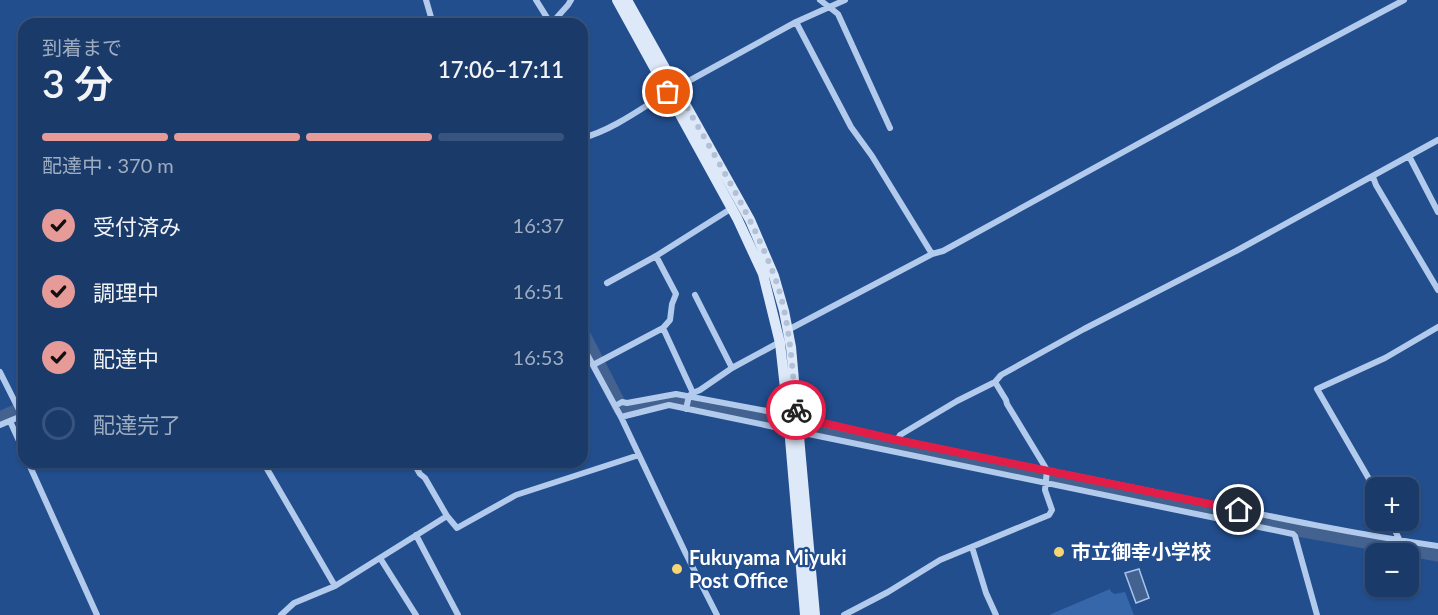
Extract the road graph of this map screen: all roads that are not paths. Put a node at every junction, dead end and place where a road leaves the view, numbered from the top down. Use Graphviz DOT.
graph roads {
  1 [pos="426,0"];
  2 [pos="536,0"];
  3 [pos="571,0"];
  4 [pos="616,0"];
  5 [pos="627,0"];
  6 [pos="820,0"];
  7 [pos="845,0"];
  8 [pos="1404,0"];
  9 [pos="829,7"];
  10 [pos="431,18"];
  11 [pos="547,18"];
  12 [pos="556,18"];
  13 [pos="796,22"];
  14 [pos="672,90"];
  15 [pos="890,128"];
  16 [pos="588,137"];
  17 [pos="1438,140"];
  18 [pos="1409,156"];
  19 [pos="1373,177"];
  20 [pos="736,205"];
  21 [pos="1438,212"];
  22 [pos="932,254"];
  23 [pos="656,256"];
  24 [pos="607,283"];
  25 [pos="1438,290"];
  26 [pos="695,295"];
  27 [pos="1438,327"];
  28 [pos="663,328"];
  29 [pos="787,329"];
  30 [pos="780,342"];
  31 [pos="588,354"];
  32 [pos="595,364"];
  33 [pos="732,368"];
  34 [pos="0,372"];
  35 [pos="995,382"];
  36 [pos="689,400"];
  37 [pos="617,405"];
  38 [pos="18,406"];
  39 [pos="621,417"];
  40 [pos="18,418"];
  41 [pos="10,421"];
  42 [pos="793,424"];
  43 [pos="0,425"];
  44 [pos="18,439"];
  45 [pos="897,440"];
  46 [pos="639,455"];
  47 [pos="31,468"];
  48 [pos="266,468"];
  49 [pos="416,468"];
  50 [pos="1047,472"];
  51 [pos="1368,477"];
  52 [pos="1046,482"];
  53 [pos="447,516"];
  54 [pos="1395,531"];
  55 [pos="416,535"];
  56 [pos="1400,541"];
  57 [pos="1438,546"];
  58 [pos="972,547"];
  59 [pos="380,558"];
  60 [pos="335,586"];
  61 [pos="97,615"];
  62 [pos="281,615"];
  63 [pos="416,615"];
  64 [pos="458,615"];
  65 [pos="717,615"];
  66 [pos="805,615"];
  67 [pos="815,615"];
  68 [pos="843,615"];
  69 [pos="996,615"];
  70 [pos="1317,615"];
  1 -- 10 [label="street"];
  2 -- 11 [label="street"];
  3 -- 12 [label="street"];
  4 -- 14 [label="main road"];
  5 -- 14 [label="main road"];
  6 -- 9 [label="street"];
  7 -- 9 [label="street"];
  8 -- 22 [label="street"];
  9 -- 13 [label="street"];
  9 -- 15 [label="street"];
  13 -- 14 [label="street"];
  13 -- 22 [label="street"];
  14 -- 16 [label="street"];
  14 -- 20 [label="main road"];
  17 -- 18 [label="street"];
  18 -- 19 [label="street"];
  18 -- 21 [label="street"];
  19 -- 25 [label="street"];
  19 -- 35 [label="street"];
  20 -- 23 [label="street"];
  20 -- 29 [label="main road"];
  20 -- 30 [label="main road"];
  22 -- 29 [label="street"];
  23 -- 24 [label="street"];
  23 -- 28 [label="street"];
  26 -- 33 [label="street"];
  27 -- 51 [label="street"];
  28 -- 32 [label="street"];
  28 -- 36 [label="street"];
  29 -- 30 [label="street"];
  29 -- 42 [label="main road"];
  30 -- 33 [label="street"];
  30 -- 42 [label="main road"];
  31 -- 32 [label="street"];
  32 -- 37 [label="street"];
  33 -- 36 [label="street"];
  34 -- 38 [label="street"];
  35 -- 45 [label="street"];
  35 -- 50 [label="street"];
  36 -- 37 [label="street"];
  36 -- 39 [label="street"];
  36 -- 42 [label="street"];
  36 -- 42 [label="street"];
  37 -- 39 [label="street"];
  39 -- 46 [label="street"];
  40 -- 41 [label="street"];
  41 -- 43 [label="street"];
  41 -- 44 [label="street"];
  42 -- 45 [label="street"];
  42 -- 52 [label="street"];
  42 -- 66 [label="main road"];
  42 -- 67 [label="main road"];
  45 -- 50 [label="street"];
  46 -- 53 [label="street"];
  46 -- 65 [label="street"];
  47 -- 61 [label="street"];
  48 -- 60 [label="street"];
  49 -- 53 [label="street"];
  50 -- 52 [label="street"];
  50 -- 56 [label="street"];
  52 -- 58 [label="street"];
  52 -- 70 [label="street"];
  53 -- 55 [label="street"];
  54 -- 56 [label="street"];
  55 -- 59 [label="street"];
  55 -- 64 [label="street"];
  56 -- 57 [label="street"];
  58 -- 68 [label="street"];
  58 -- 69 [label="street"];
  59 -- 60 [label="street"];
  59 -- 63 [label="street"];
  60 -- 62 [label="street"];
}
